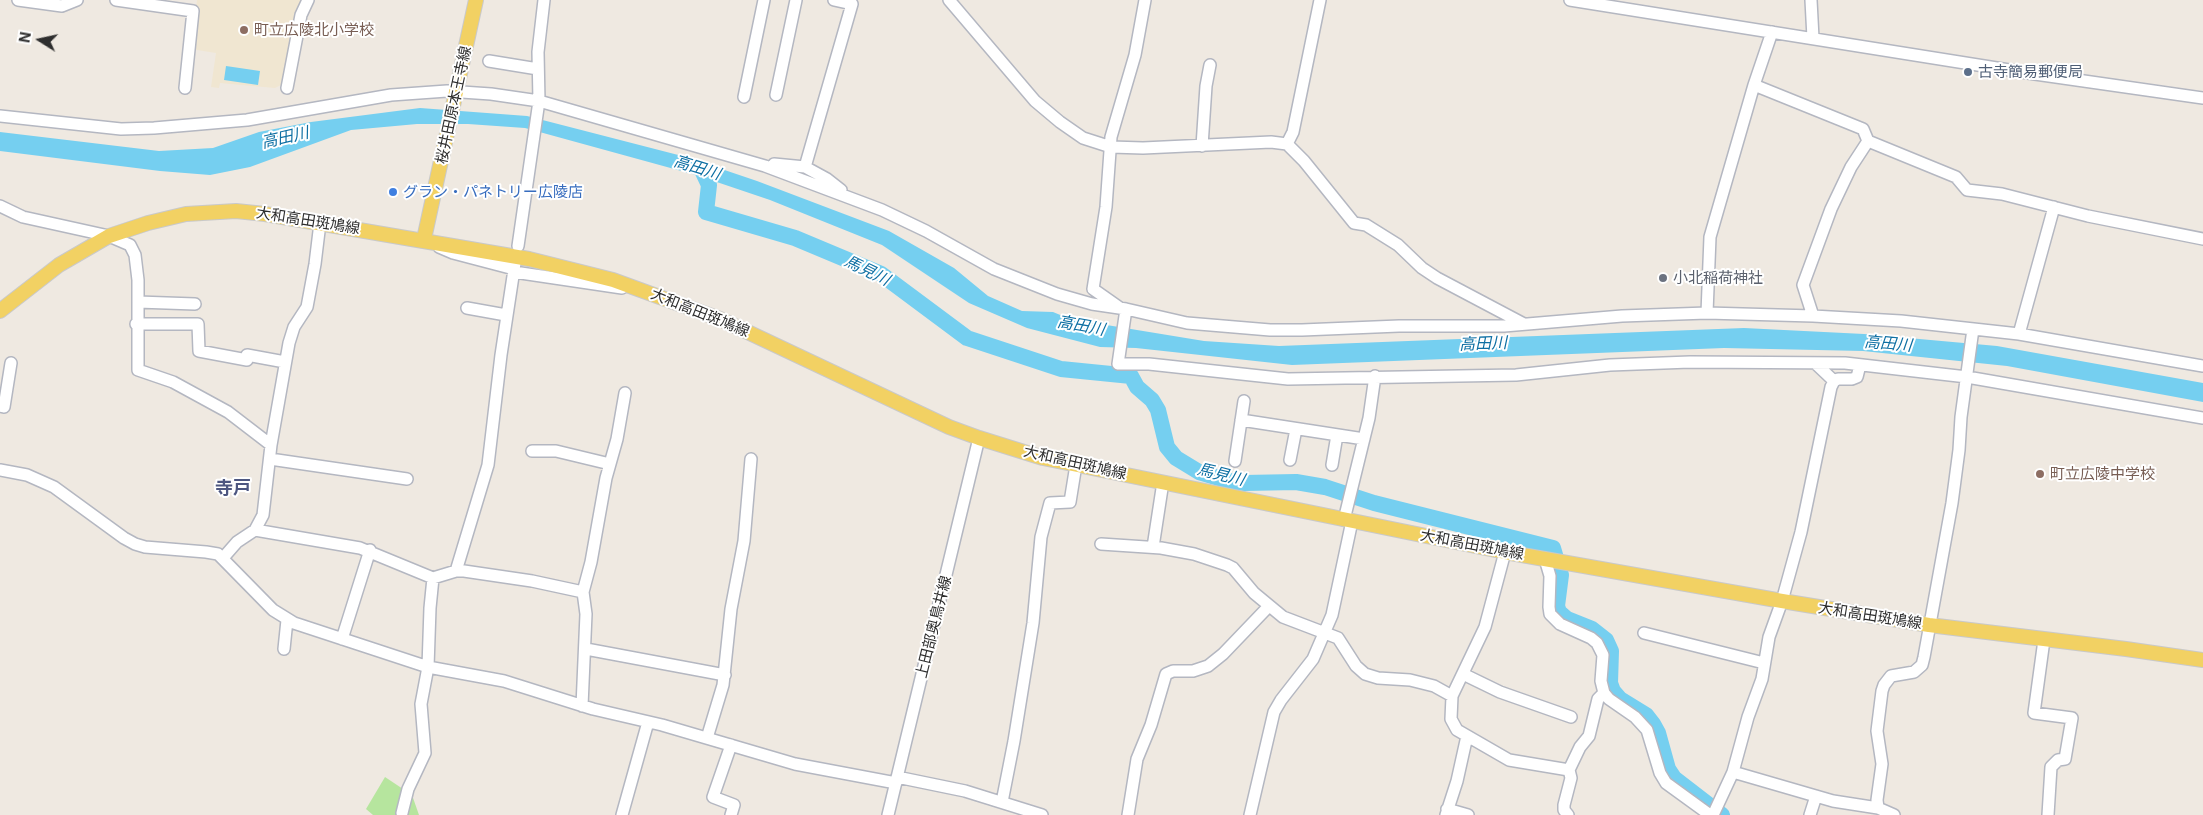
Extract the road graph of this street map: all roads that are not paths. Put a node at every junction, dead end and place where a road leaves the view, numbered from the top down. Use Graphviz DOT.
graph roads {
  1 [pos="18,0"];
  2 [pos="77,0"];
  3 [pos="116,0"];
  4 [pos="308,0"];
  5 [pos="476,0"];
  6 [pos="544,0"];
  7 [pos="764,0"];
  8 [pos="796,0"];
  9 [pos="834,0"];
  10 [pos="948,0"];
  11 [pos="1145,0"];
  12 [pos="1320,0"];
  13 [pos="1570,0"];
  14 [pos="1811,0"];
  15 [pos="1772,32"];
  16 [pos="1813,38"];
  17 [pos="489,61"];
  18 [pos="1210,65"];
  19 [pos="538,69"];
  20 [pos="1754,85"];
  21 [pos="185,88"];
  22 [pos="287,88"];
  23 [pos="457,91"];
  24 [pos="776,95"];
  25 [pos="744,97"];
  26 [pos="2203,98"];
  27 [pos="539,101"];
  28 [pos="0,116"];
  29 [pos="1868,141"];
  30 [pos="1287,144"];
  31 [pos="1202,146"];
  32 [pos="1111,147"];
  33 [pos="766,166"];
  34 [pos="805,167"];
  35 [pos="846,196"];
  36 [pos="0,206"];
  37 [pos="2054,208"];
  38 [pos="320,223"];
  39 [pos="110,236"];
  40 [pos="424,239"];
  41 [pos="2203,239"];
  42 [pos="518,246"];
  43 [pos="514,268"];
  44 [pos="646,291"];
  45 [pos="138,302"];
  46 [pos="194,304"];
  47 [pos="467,308"];
  48 [pos="1124,311"];
  49 [pos="0,312"];
  50 [pos="1707,314"];
  51 [pos="506,315"];
  52 [pos="1812,316"];
  53 [pos="136,324"];
  54 [pos="1526,325"];
  55 [pos="1973,330"];
  56 [pos="2019,334"];
  57 [pos="285,362"];
  58 [pos="1815,362"];
  59 [pos="11,363"];
  60 [pos="1860,365"];
  61 [pos="2203,366"];
  62 [pos="1375,376"];
  63 [pos="1967,376"];
  64 [pos="1834,381"];
  65 [pos="626,392"];
  66 [pos="1244,401"];
  67 [pos="0,406"];
  68 [pos="2203,418"];
  69 [pos="1242,420"];
  70 [pos="1296,429"];
  71 [pos="1338,435"];
  72 [pos="979,438"];
  73 [pos="1364,439"];
  74 [pos="271,445"];
  75 [pos="532,450"];
  76 [pos="270,459"];
  77 [pos="751,459"];
  78 [pos="1290,460"];
  79 [pos="1235,461"];
  80 [pos="610,464"];
  81 [pos="1076,465"];
  82 [pos="1332,465"];
  83 [pos="0,470"];
  84 [pos="408,479"];
  85 [pos="1162,482"];
  86 [pos="1348,520"];
  87 [pos="255,530"];
  88 [pos="1101,544"];
  89 [pos="1153,547"];
  90 [pos="370,550"];
  91 [pos="1505,552"];
  92 [pos="223,558"];
  93 [pos="1547,560"];
  94 [pos="456,571"];
  95 [pos="433,578"];
  96 [pos="583,592"];
  97 [pos="1782,601"];
  98 [pos="1269,606"];
  99 [pos="288,620"];
  100 [pos="1929,625"];
  101 [pos="1324,633"];
  102 [pos="1644,633"];
  103 [pos="342,639"];
  104 [pos="2044,640"];
  105 [pos="284,649"];
  106 [pos="586,649"];
  107 [pos="2203,660"];
  108 [pos="1764,663"];
  109 [pos="428,668"];
  110 [pos="1463,674"];
  111 [pos="725,675"];
  112 [pos="1604,693"];
  113 [pos="1452,696"];
  114 [pos="582,706"];
  115 [pos="1571,717"];
  116 [pos="648,722"];
  117 [pos="1467,736"];
  118 [pos="708,738"];
  119 [pos="731,745"];
  120 [pos="1570,770"];
  121 [pos="1733,772"];
  122 [pos="897,780"];
  123 [pos="1816,796"];
  124 [pos="1002,802"];
  125 [pos="1878,808"];
  126 [pos="1446,812"];
  127 [pos="1713,812"];
  128 [pos="402,813"];
  129 [pos="622,815"];
  130 [pos="731,815"];
  131 [pos="888,815"];
  132 [pos="1042,815"];
  133 [pos="1128,815"];
  134 [pos="1250,815"];
  135 [pos="1468,815"];
  136 [pos="1568,815"];
  137 [pos="1810,815"];
  138 [pos="1894,815"];
  139 [pos="2048,815"];
  1 -- 2 [label="street"];
  3 -- 21 [label="street"];
  4 -- 22 [label="street"];
  5 -- 23 [label="main road, 桜井田原本王寺線"];
  6 -- 19 [label="street"];
  7 -- 25 [label="street"];
  8 -- 24 [label="street"];
  9 -- 34 [label="street"];
  10 -- 32 [label="street"];
  11 -- 32 [label="street"];
  12 -- 30 [label="street"];
  13 -- 15 [label="street"];
  14 -- 16 [label="street"];
  15 -- 16 [label="street"];
  15 -- 20 [label="street"];
  16 -- 26 [label="street"];
  17 -- 19 [label="street"];
  18 -- 31 [label="street"];
  19 -- 27 [label="street"];
  20 -- 29 [label="street"];
  20 -- 50 [label="street"];
  23 -- 27 [label="street"];
  23 -- 28 [label="street"];
  23 -- 40 [label="main road, 桜井田原本王寺線"];
  27 -- 33 [label="street"];
  27 -- 42 [label="street"];
  29 -- 37 [label="street"];
  29 -- 52 [label="street"];
  30 -- 31 [label="street"];
  30 -- 54 [label="street"];
  31 -- 32 [label="street"];
  32 -- 48 [label="street"];
  33 -- 34 [label="street"];
  33 -- 35 [label="street"];
  34 -- 35 [label="street"];
  35 -- 48 [label="street"];
  36 -- 39 [label="street"];
  37 -- 41 [label="street"];
  37 -- 56 [label="street"];
  38 -- 39 [label="main road, 大和高田斑鳩線"];
  38 -- 40 [label="main road, 大和高田斑鳩線"];
  38 -- 57 [label="street"];
  39 -- 45 [label="street"];
  39 -- 49 [label="main road, 大和高田斑鳩線"];
  40 -- 43 [label="street"];
  40 -- 44 [label="main road, 大和高田斑鳩線"];
  43 -- 44 [label="street"];
  43 -- 51 [label="street"];
  44 -- 72 [label="main road, 大和高田斑鳩線"];
  45 -- 46 [label="street"];
  45 -- 53 [label="street"];
  47 -- 51 [label="street"];
  48 -- 54 [label="street"];
  48 -- 62 [label="street"];
  50 -- 52 [label="street"];
  50 -- 54 [label="street"];
  51 -- 94 [label="street"];
  52 -- 55 [label="street"];
  53 -- 57 [label="street"];
  53 -- 74 [label="street"];
  55 -- 56 [label="street"];
  55 -- 63 [label="street"];
  56 -- 61 [label="street"];
  57 -- 74 [label="street"];
  58 -- 60 [label="street"];
  58 -- 62 [label="street"];
  58 -- 64 [label="street"];
  59 -- 67 [label="street"];
  60 -- 63 [label="street"];
  60 -- 64 [label="street"];
  62 -- 73 [label="street"];
  63 -- 68 [label="street"];
  63 -- 100 [label="street"];
  64 -- 97 [label="street"];
  65 -- 80 [label="street"];
  66 -- 69 [label="street"];
  69 -- 70 [label="street"];
  69 -- 79 [label="street"];
  70 -- 71 [label="street"];
  70 -- 78 [label="street"];
  71 -- 73 [label="street"];
  71 -- 82 [label="street"];
  72 -- 81 [label="main road, 大和高田斑鳩線"];
  72 -- 122 [label="street, 上田部奥鳥井線"];
  73 -- 86 [label="street"];
  74 -- 76 [label="street"];
  75 -- 80 [label="street"];
  76 -- 84 [label="street"];
  76 -- 87 [label="street"];
  77 -- 111 [label="street"];
  80 -- 96 [label="street"];
  81 -- 85 [label="main road, 大和高田斑鳩線"];
  81 -- 124 [label="street"];
  83 -- 92 [label="street"];
  85 -- 86 [label="main road, 大和高田斑鳩線"];
  85 -- 89 [label="street"];
  86 -- 91 [label="main road, 大和高田斑鳩線"];
  86 -- 101 [label="street"];
  87 -- 90 [label="street"];
  87 -- 92 [label="street"];
  88 -- 89 [label="street"];
  89 -- 98 [label="street"];
  90 -- 95 [label="street"];
  90 -- 103 [label="street"];
  91 -- 93 [label="main road, 大和高田斑鳩線"];
  91 -- 110 [label="street"];
  92 -- 99 [label="street"];
  93 -- 97 [label="main road, 大和高田斑鳩線"];
  93 -- 112 [label="street"];
  94 -- 95 [label="street"];
  94 -- 96 [label="street"];
  95 -- 109 [label="street"];
  96 -- 106 [label="street"];
  97 -- 100 [label="main road, 大和高田斑鳩線"];
  97 -- 108 [label="street"];
  98 -- 101 [label="street"];
  98 -- 133 [label="street"];
  99 -- 103 [label="street"];
  99 -- 105 [label="street"];
  100 -- 104 [label="main road, 大和高田斑鳩線"];
  100 -- 125 [label="street"];
  101 -- 113 [label="street"];
  101 -- 134 [label="street"];
  102 -- 108 [label="street"];
  103 -- 109 [label="street"];
  104 -- 107 [label="main road, 大和高田斑鳩線"];
  104 -- 139 [label="street"];
  106 -- 111 [label="street"];
  106 -- 114 [label="street"];
  108 -- 121 [label="street"];
  109 -- 114 [label="street"];
  109 -- 128 [label="street"];
  110 -- 113 [label="street"];
  110 -- 115 [label="street"];
  111 -- 118 [label="street"];
  112 -- 120 [label="street"];
  112 -- 127 [label="street"];
  113 -- 117 [label="street"];
  114 -- 116 [label="street"];
  116 -- 118 [label="street"];
  116 -- 129 [label="street"];
  117 -- 120 [label="street"];
  117 -- 126 [label="street"];
  118 -- 119 [label="street"];
  119 -- 122 [label="street"];
  119 -- 130 [label="street"];
  120 -- 136 [label="street"];
  121 -- 123 [label="street"];
  121 -- 127 [label="street"];
  122 -- 124 [label="street"];
  122 -- 131 [label="street, 上田部奥鳥井線"];
  123 -- 125 [label="street"];
  123 -- 137 [label="street"];
  124 -- 132 [label="street"];
  125 -- 138 [label="street"];
  126 -- 135 [label="street"];
}
